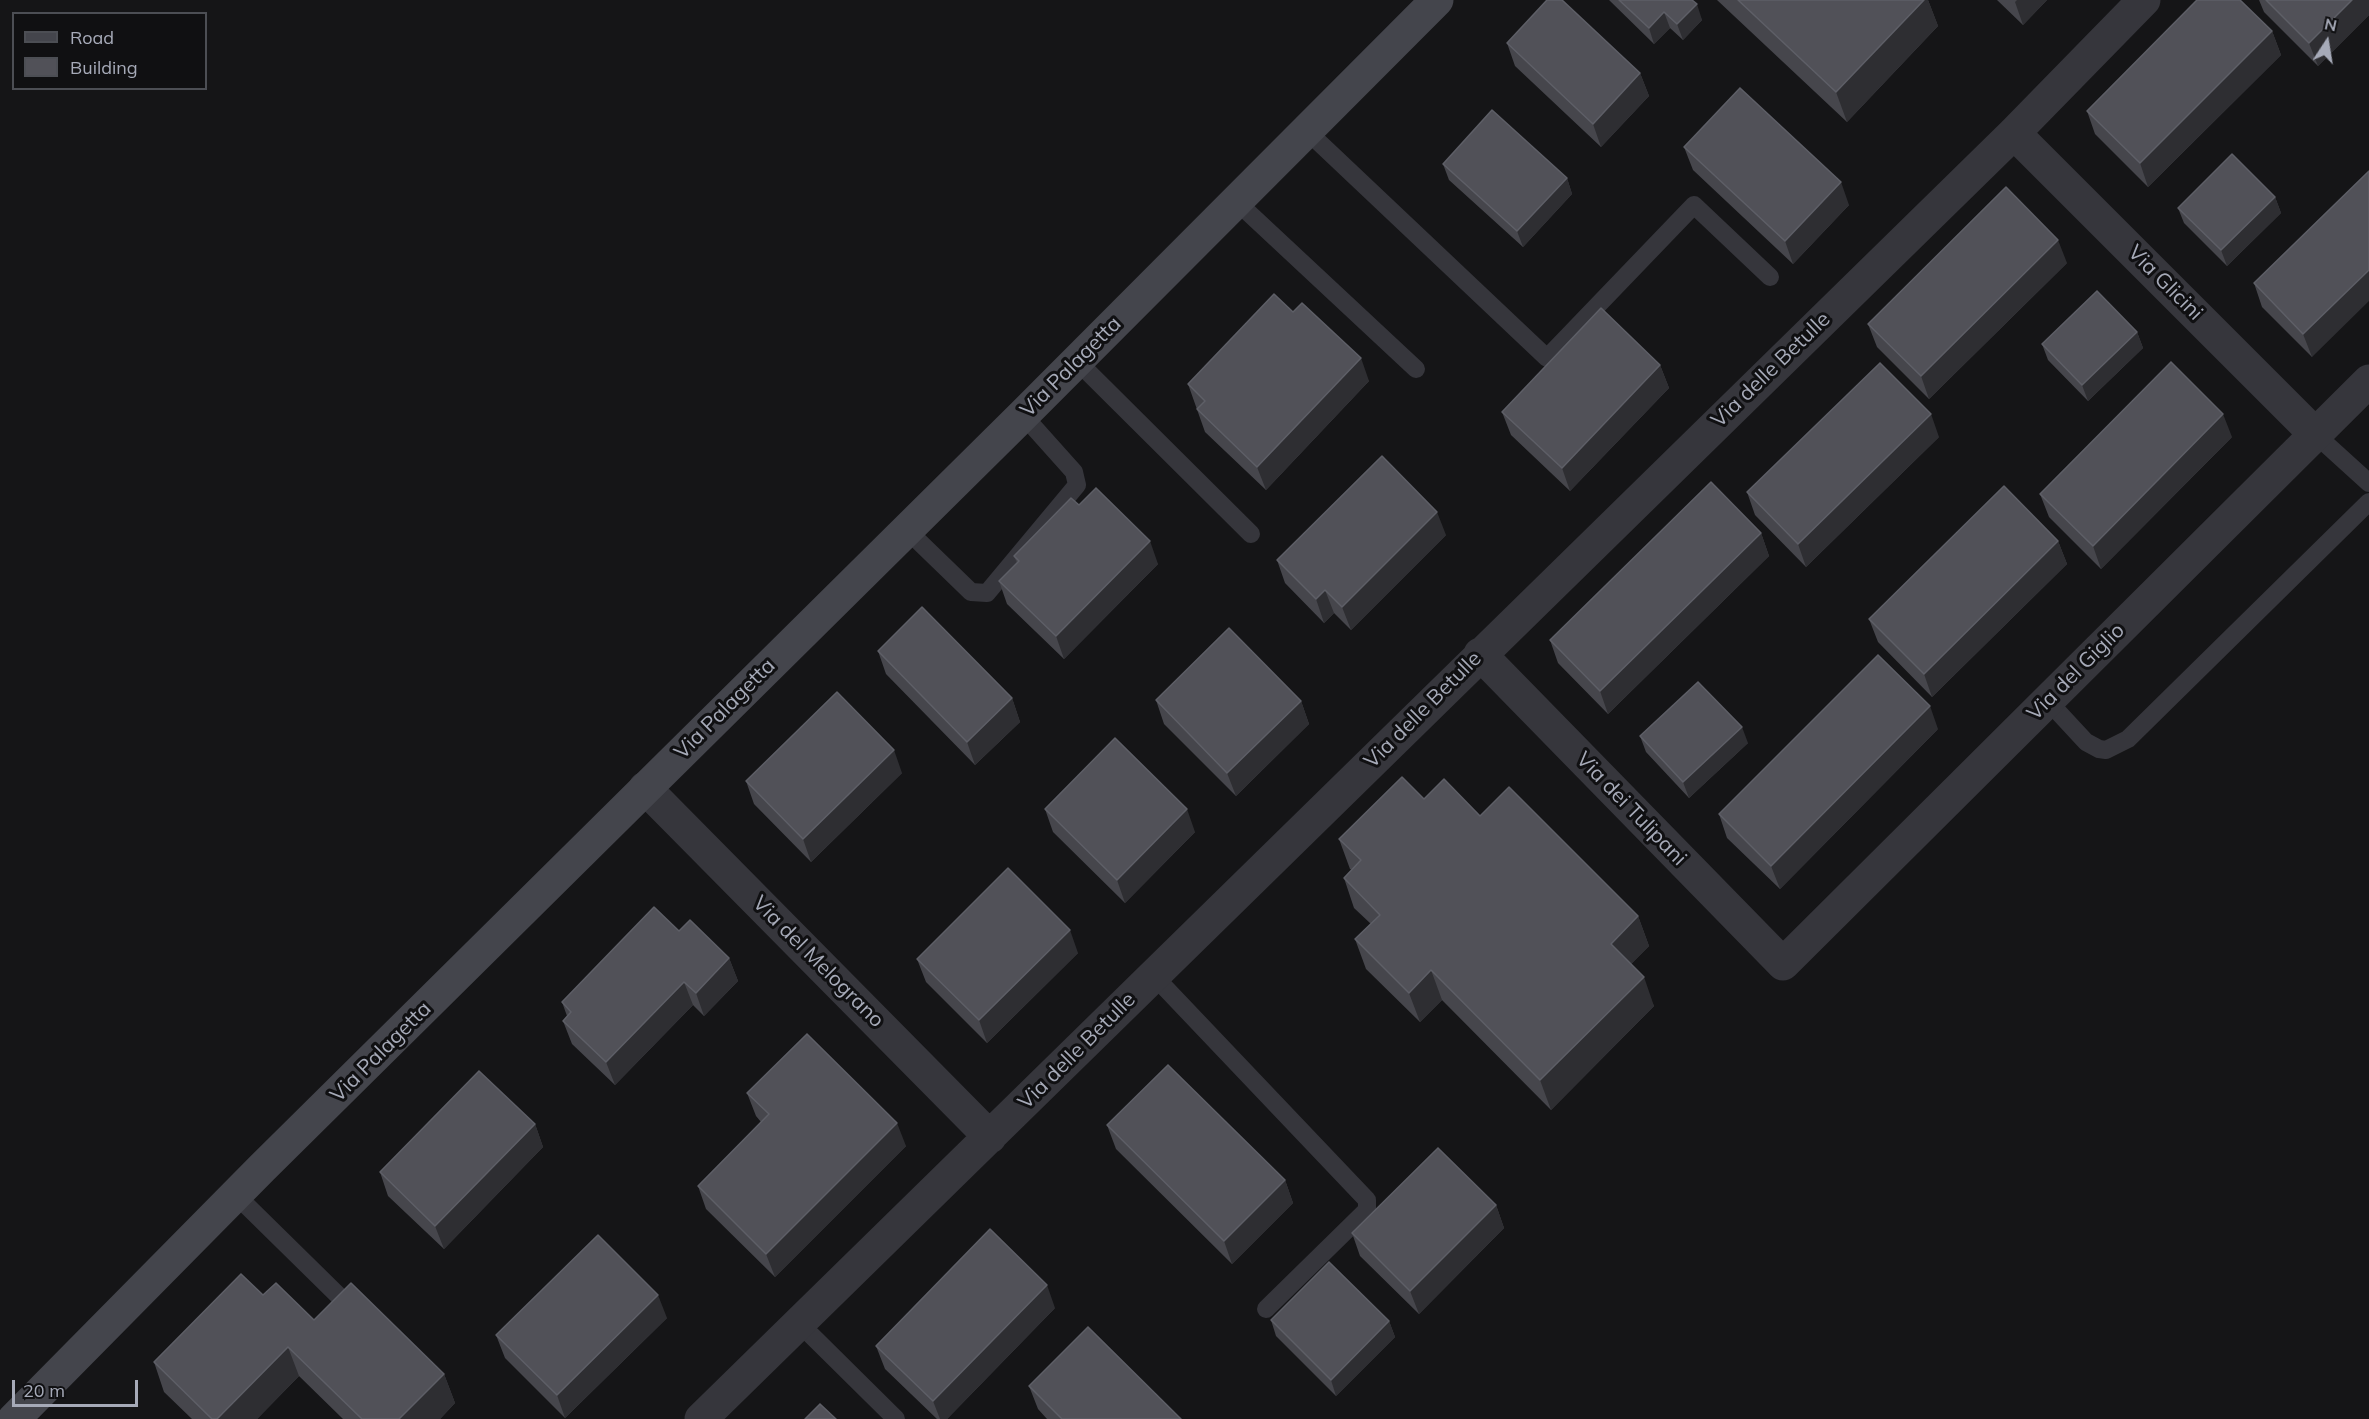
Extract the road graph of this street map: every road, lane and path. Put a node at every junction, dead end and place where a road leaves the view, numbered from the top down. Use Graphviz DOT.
graph roads {
  1 [pos="1437,0"];
  2 [pos="2144,0"];
  3 [pos="1307,131"];
  4 [pos="2014,133"];
  5 [pos="1236,201"];
  6 [pos="1770,277"];
  7 [pos="1077,361"];
  8 [pos="1416,369"];
  9 [pos="2369,381"];
  10 [pos="1023,416"];
  11 [pos="2315,434"];
  12 [pos="2369,483"];
  13 [pos="2369,502"];
  14 [pos="907,530"];
  15 [pos="1251,534"];
  16 [pos="1480,654"];
  17 [pos="2048,700"];
  18 [pos="645,788"];
  19 [pos="1783,964"];
  20 [pos="1154,976"];
  21 [pos="990,1137"];
  22 [pos="236,1195"];
  23 [pos="1266,1309"];
  24 [pos="353,1310"];
  25 [pos="799,1323"];
  26 [pos="14,1419"];
  27 [pos="700,1419"];
  28 [pos="896,1419"];
  1 -- 3 [label="street, Via Palagetta"];
  2 -- 4 [label="street, Via delle Betulle"];
  3 -- 5 [label="street, Via Palagetta"];
  3 -- 6 [label="lane"];
  4 -- 11 [label="street, Via Glicini"];
  4 -- 16 [label="street, Via delle Betulle"];
  5 -- 7 [label="street, Via Palagetta"];
  5 -- 8 [label="lane"];
  7 -- 10 [label="street, Via Palagetta"];
  7 -- 15 [label="lane"];
  9 -- 11 [label="street, Via del Giglio"];
  10 -- 14 [label="street, Via Palagetta"];
  10 -- 14 [label="lane"];
  11 -- 12 [label="lane"];
  11 -- 17 [label="street, Via del Giglio"];
  13 -- 17 [label="lane"];
  14 -- 18 [label="street, Via Palagetta"];
  16 -- 19 [label="street, Via dei Tulipani"];
  16 -- 20 [label="street, Via delle Betulle"];
  17 -- 19 [label="street, Via del Giglio"];
  18 -- 21 [label="street, Via del Melograno"];
  18 -- 22 [label="street, Via Palagetta"];
  20 -- 21 [label="street, Via delle Betulle"];
  20 -- 23 [label="lane"];
  21 -- 25 [label="street, Via delle Betulle"];
  22 -- 24 [label="lane"];
  22 -- 26 [label="street, Via Palagetta"];
  25 -- 27 [label="street, Via delle Betulle"];
  25 -- 28 [label="lane"];
}
